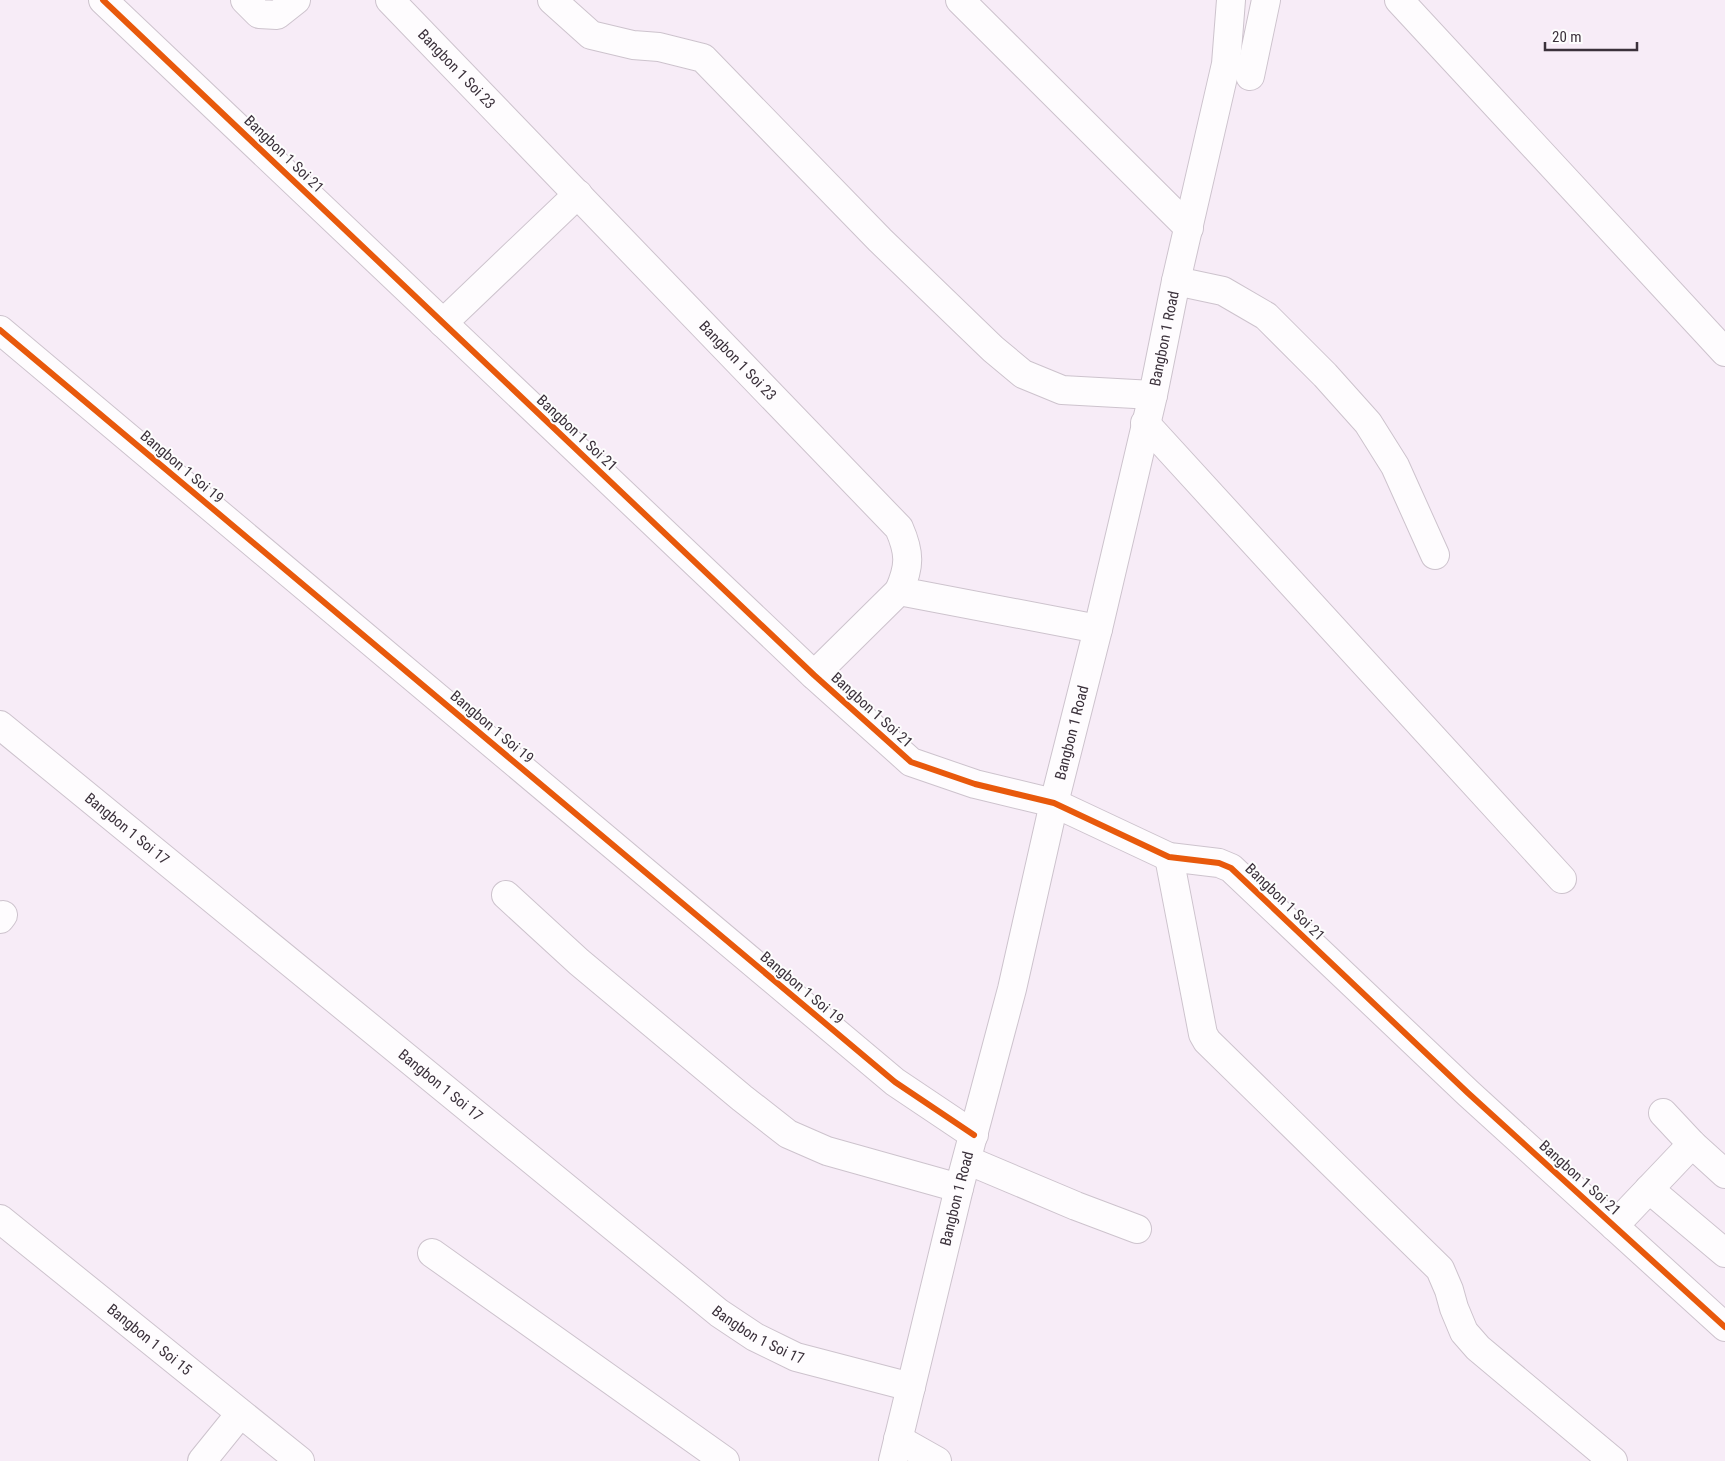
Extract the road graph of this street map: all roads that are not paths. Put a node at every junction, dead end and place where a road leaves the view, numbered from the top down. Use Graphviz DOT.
graph roads {
  1 [pos="103,0"];
  2 [pos="245,0"];
  3 [pos="296,0"];
  4 [pos="390,0"];
  5 [pos="552,0"];
  6 [pos="960,0"];
  7 [pos="1231,0"];
  8 [pos="1266,0"];
  9 [pos="1399,0"];
  10 [pos="1250,76"];
  11 [pos="578,194"];
  12 [pos="1189,228"];
  13 [pos="1176,281"];
  14 [pos="443,323"];
  15 [pos="0,330"];
  16 [pos="1725,352"];
  17 [pos="1153,394"];
  18 [pos="1145,423"];
  19 [pos="1435,555"];
  20 [pos="899,591"];
  21 [pos="1098,629"];
  22 [pos="814,675"];
  23 [pos="0,725"];
  24 [pos="1054,803"];
  25 [pos="1169,857"];
  26 [pos="1562,879"];
  27 [pos="506,896"];
  28 [pos="1663,1113"];
  29 [pos="1692,1144"];
  30 [pos="970,1147"];
  31 [pos="1725,1174"];
  32 [pos="959,1188"];
  33 [pos="1649,1189"];
  34 [pos="0,1219"];
  35 [pos="1614,1226"];
  36 [pos="1137,1229"];
  37 [pos="432,1253"];
  38 [pos="1725,1253"];
  39 [pos="1725,1327"];
  40 [pos="911,1387"];
  41 [pos="240,1414"];
  42 [pos="895,1450"];
  43 [pos="202,1461"];
  44 [pos="300,1461"];
  45 [pos="724,1461"];
  46 [pos="937,1461"];
  47 [pos="1613,1461"];
  1 -- 14 [label="street, Bangbon 1 Soi 21"];
  2 -- 3 [label="street"];
  4 -- 11 [label="street, Bangbon 1 Soi 23"];
  5 -- 17 [label="street"];
  6 -- 12 [label="street"];
  7 -- 12 [label="street, Bangbon 1 Road"];
  8 -- 10 [label="street"];
  9 -- 16 [label="street"];
  11 -- 14 [label="street"];
  11 -- 20 [label="street, Bangbon 1 Soi 23"];
  12 -- 13 [label="street, Bangbon 1 Road"];
  13 -- 17 [label="street, Bangbon 1 Road"];
  13 -- 19 [label="street"];
  14 -- 22 [label="street, Bangbon 1 Soi 21"];
  15 -- 30 [label="street, Bangbon 1 Soi 19"];
  17 -- 18 [label="street, Bangbon 1 Road"];
  18 -- 21 [label="street, Bangbon 1 Road"];
  18 -- 26 [label="street"];
  20 -- 21 [label="street"];
  20 -- 22 [label="street"];
  21 -- 24 [label="street, Bangbon 1 Road"];
  22 -- 24 [label="street, Bangbon 1 Soi 21"];
  23 -- 40 [label="street, Bangbon 1 Soi 17"];
  24 -- 25 [label="street, Bangbon 1 Soi 21"];
  24 -- 30 [label="street, Bangbon 1 Road"];
  25 -- 35 [label="street, Bangbon 1 Soi 21"];
  25 -- 47 [label="street"];
  27 -- 32 [label="street"];
  28 -- 29 [label="street"];
  29 -- 31 [label="street"];
  29 -- 33 [label="street"];
  30 -- 32 [label="street, Bangbon 1 Road"];
  30 -- 36 [label="street, Bangbon 1 Soi 19"];
  32 -- 40 [label="street, Bangbon 1 Road"];
  33 -- 35 [label="street"];
  33 -- 38 [label="street"];
  34 -- 41 [label="street, Bangbon 1 Soi 15"];
  35 -- 39 [label="street, Bangbon 1 Soi 21"];
  37 -- 45 [label="street"];
  40 -- 42 [label="street, Bangbon 1 Road"];
  41 -- 43 [label="street"];
  41 -- 44 [label="street, Bangbon 1 Soi 15"];
  42 -- 46 [label="street"];
}
